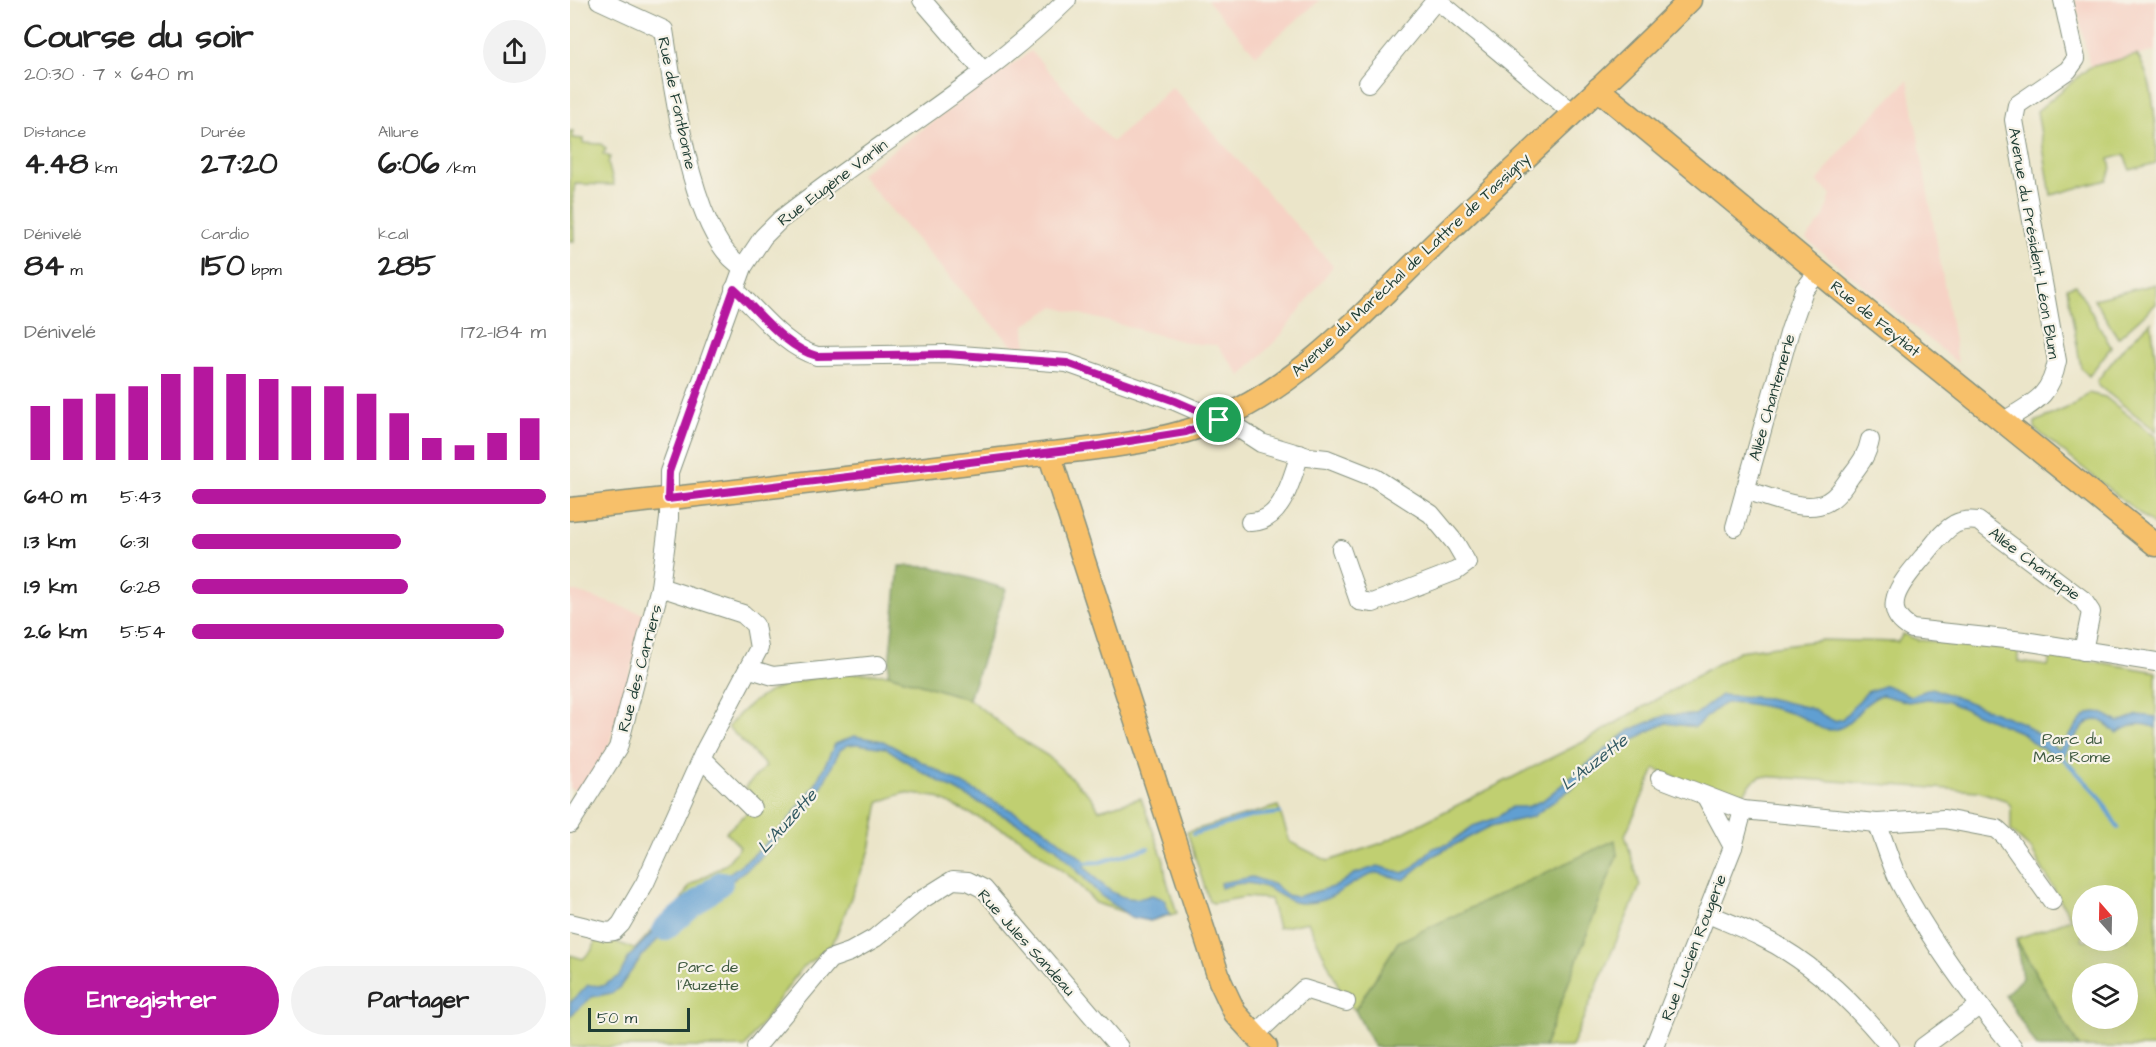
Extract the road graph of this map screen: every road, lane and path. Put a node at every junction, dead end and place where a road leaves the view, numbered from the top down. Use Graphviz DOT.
graph roads {
  1 [pos="599,0"];
  2 [pos="922,0"];
  3 [pos="1067,0"];
  4 [pos="1437,0"];
  5 [pos="1690,0"];
  6 [pos="2063,0"];
  7 [pos="984,72"];
  8 [pos="1368,83"];
  9 [pos="1598,89"];
  10 [pos="1572,112"];
  11 [pos="743,267"];
  12 [pos="1818,272"];
  13 [pos="734,289"];
  14 [pos="1219,420"];
  15 [pos="2004,421"];
  16 [pos="1869,440"];
  17 [pos="1049,453"];
  18 [pos="1300,454"];
  19 [pos="1745,490"];
  20 [pos="668,499"];
  21 [pos="570,509"];
  22 [pos="1250,522"];
  23 [pos="1735,527"];
  24 [pos="2156,545"];
  25 [pos="1341,549"];
  26 [pos="660,587"];
  27 [pos="2084,651"];
  28 [pos="2156,662"];
  29 [pos="878,665"];
  30 [pos="750,669"];
  31 [pos="702,759"];
  32 [pos="1660,778"];
  33 [pos="1706,797"];
  34 [pos="752,808"];
  35 [pos="1743,810"];
  36 [pos="1877,823"];
  37 [pos="570,824"];
  38 [pos="1733,847"];
  39 [pos="2052,901"];
  40 [pos="1706,913"];
  41 [pos="570,923"];
  42 [pos="1346,1002"];
  43 [pos="1979,1006"];
  44 [pos="1261,1041"];
  45 [pos="756,1047"];
  46 [pos="1119,1047"];
  47 [pos="1654,1047"];
  48 [pos="1890,1047"];
  49 [pos="1923,1047"];
  50 [pos="2013,1047"];
  1 -- 11 [label="street, Rue de Fontbonne"];
  2 -- 7 [label="street"];
  3 -- 7 [label="street, Rue Eugène Varlin"];
  4 -- 8 [label="street"];
  4 -- 10 [label="street"];
  5 -- 9 [label="main road, Avenue du Maréchal de Lattre de Tassigny"];
  6 -- 15 [label="street, Avenue du Président Léon Blum"];
  7 -- 11 [label="street, Rue Eugène Varlin"];
  9 -- 10 [label="main road, Avenue du Maréchal de Lattre de Tassigny"];
  9 -- 12 [label="main road, Rue de Feytiat"];
  10 -- 14 [label="main road, Avenue du Maréchal de Lattre de Tassigny"];
  11 -- 13 [label="street, Rue Eugène Varlin"];
  12 -- 15 [label="main road, Rue de Feytiat"];
  12 -- 19 [label="street, Allée Chantemerle"];
  13 -- 14 [label="street"];
  13 -- 20 [label="street, Rue Eugène Varlin"];
  14 -- 17 [label="main road, Avenue du Maréchal de Lattre de Tassigny"];
  14 -- 18 [label="street"];
  15 -- 24 [label="main road, Rue de Feytiat"];
  16 -- 19 [label="street"];
  17 -- 20 [label="main road, Avenue du Maréchal de Lattre de Tassigny"];
  17 -- 44 [label="main road"];
  18 -- 22 [label="street"];
  18 -- 25 [label="street"];
  19 -- 23 [label="street, Allée Chantemerle"];
  20 -- 21 [label="main road, Avenue du Maréchal de Lattre de Tassigny"];
  20 -- 26 [label="street, Rue des Carriers"];
  26 -- 30 [label="street"];
  26 -- 37 [label="street, Rue des Carriers"];
  27 -- 27 [label="street, Allée Chantepie"];
  27 -- 28 [label="street, Allée Chantepie"];
  29 -- 30 [label="street"];
  30 -- 31 [label="street"];
  31 -- 34 [label="street"];
  31 -- 41 [label="street"];
  32 -- 33 [label="street"];
  33 -- 35 [label="street"];
  33 -- 38 [label="street"];
  35 -- 36 [label="street"];
  35 -- 38 [label="street, Rue Lucien Rougerie"];
  36 -- 39 [label="street"];
  36 -- 43 [label="street"];
  38 -- 40 [label="street, Rue Lucien Rougerie"];
  40 -- 47 [label="street, Rue Lucien Rougerie"];
  40 -- 48 [label="street"];
  42 -- 44 [label="street"];
  43 -- 49 [label="street"];
  43 -- 50 [label="street"];
  45 -- 46 [label="street, Rue Jules Sandeau"];
}
